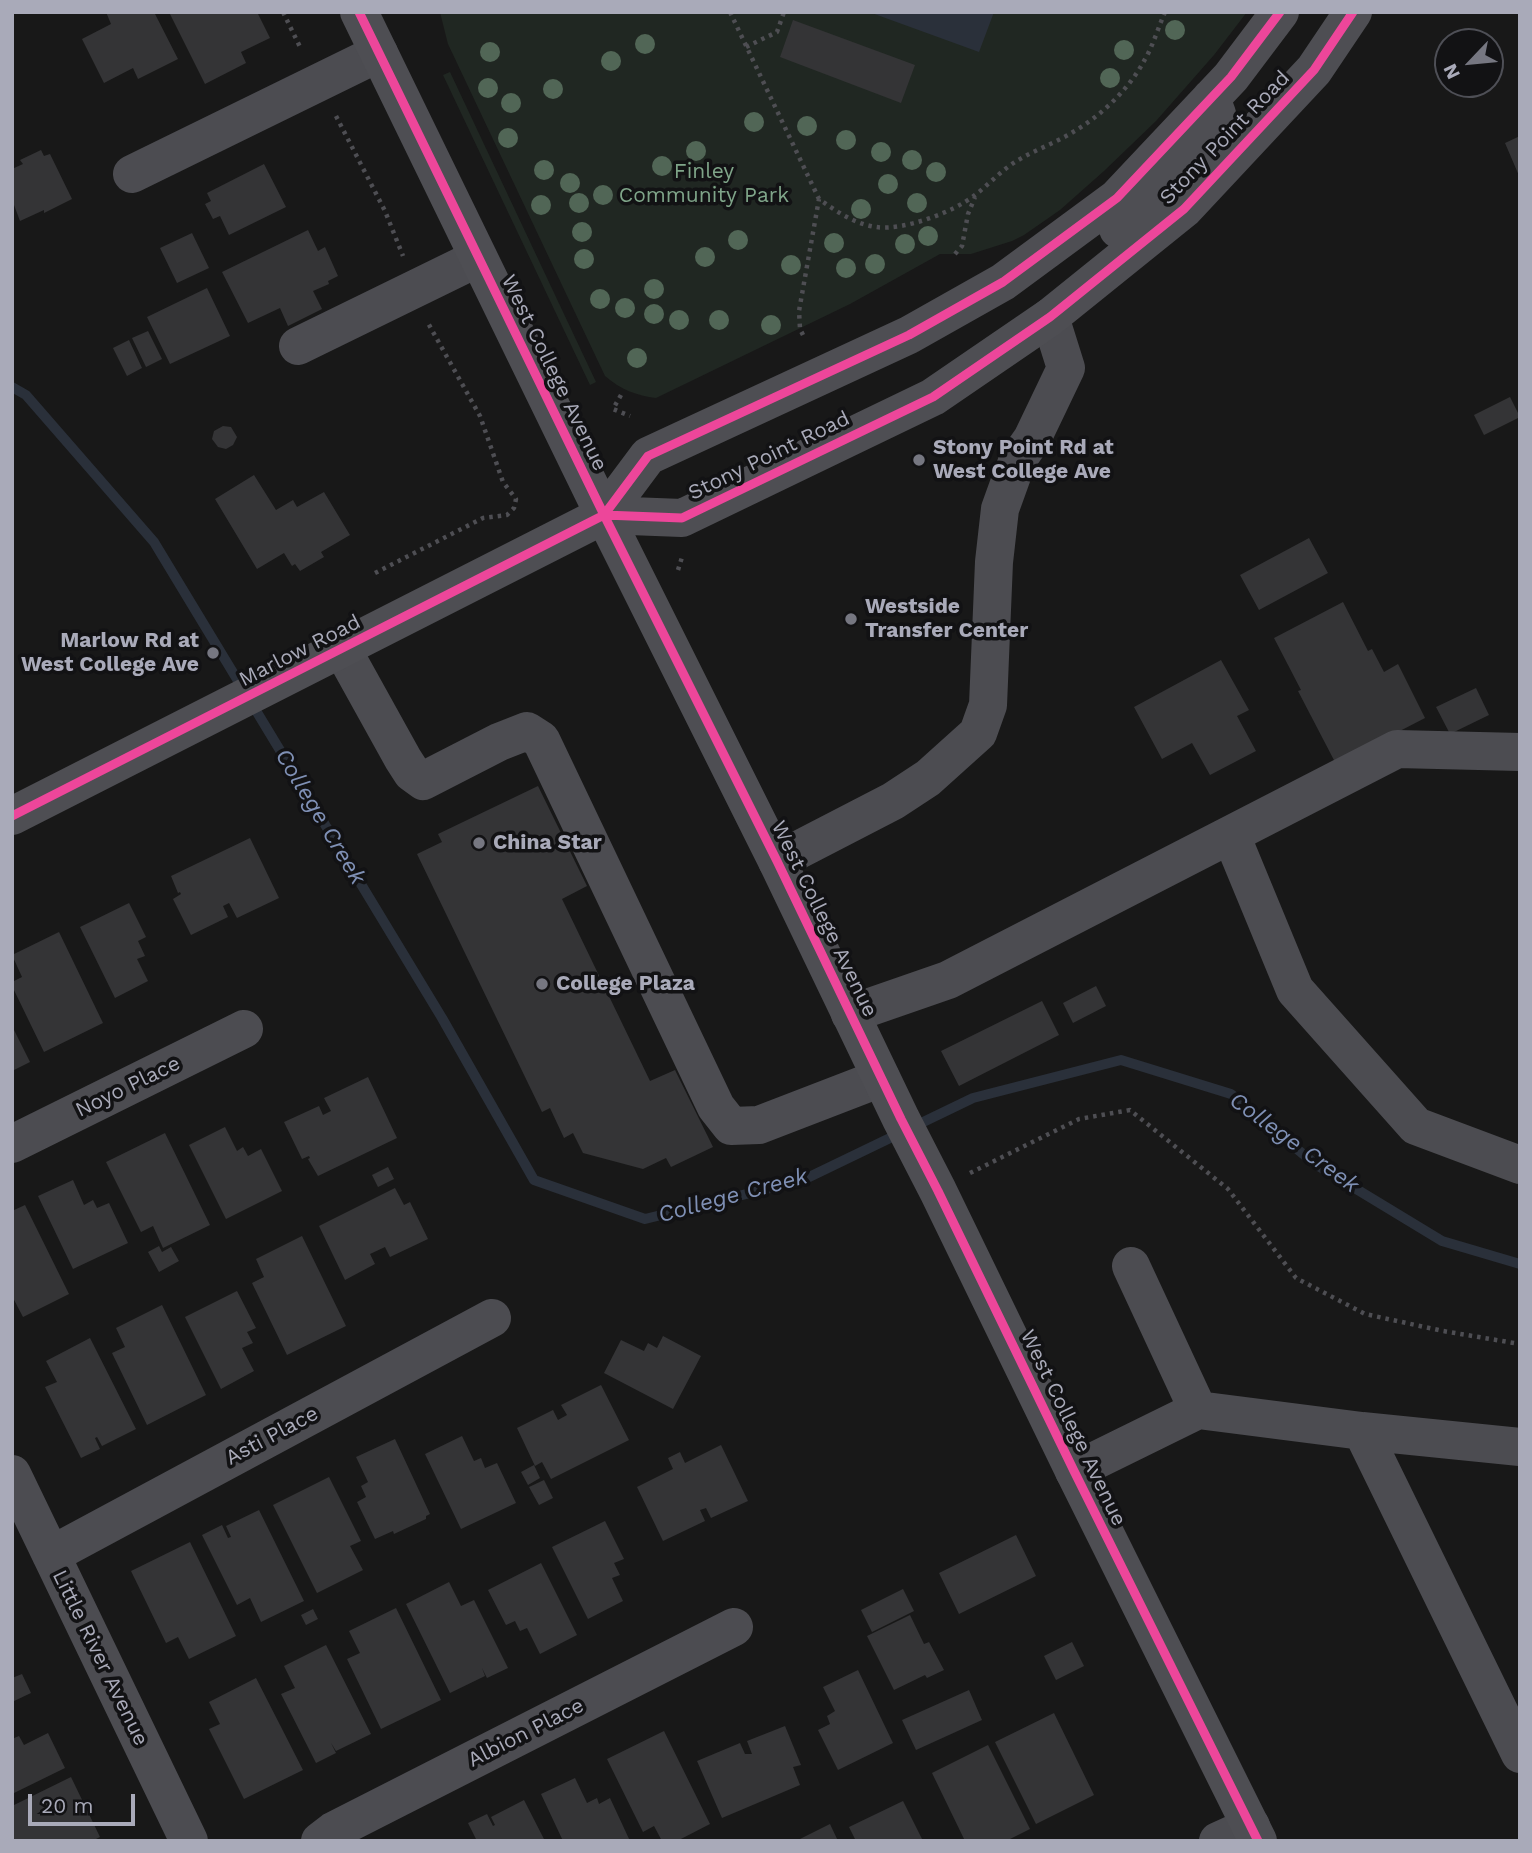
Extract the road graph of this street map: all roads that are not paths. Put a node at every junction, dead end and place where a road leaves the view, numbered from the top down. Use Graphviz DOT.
graph roads {
  1 [pos="359,12"];
  2 [pos="1280,12"];
  3 [pos="1353,12"];
  4 [pos="379,53"];
  5 [pos="1211,98"];
  6 [pos="132,174"];
  7 [pos="478,258"];
  8 [pos="1050,317"];
  9 [pos="298,346"];
  10 [pos="604,515"];
  11 [pos="342,649"];
  12 [pos="1520,752"];
  13 [pos="12,816"];
  14 [pos="1231,835"];
  15 [pos="777,861"];
  16 [pos="850,1014"];
  17 [pos="244,1029"];
  18 [pos="881,1078"];
  19 [pos="12,1144"];
  20 [pos="1520,1165"];
  21 [pos="1131,1266"];
  22 [pos="492,1318"];
  23 [pos="1198,1410"];
  24 [pos="1362,1431"];
  25 [pos="1520,1447"];
  26 [pos="1074,1471"];
  27 [pos="12,1474"];
  28 [pos="51,1555"];
  29 [pos="734,1628"];
  30 [pos="1520,1754"];
  31 [pos="1242,1836"];
  32 [pos="189,1841"];
  33 [pos="320,1841"];
  1 -- 4 [label="main road, West College Avenue"];
  2 -- 5 [label="main road, Stony Point Road"];
  3 -- 8 [label="main road, Stony Point Road"];
  4 -- 6 [label="street"];
  4 -- 7 [label="main road, West College Avenue"];
  5 -- 8 [label="main road"];
  5 -- 10 [label="main road, Stony Point Road"];
  7 -- 9 [label="street"];
  7 -- 10 [label="main road, West College Avenue"];
  8 -- 10 [label="main road, Stony Point Road"];
  8 -- 15 [label="street"];
  10 -- 11 [label="main road, Marlow Road"];
  10 -- 15 [label="main road, West College Avenue"];
  11 -- 13 [label="main road, Marlow Road"];
  11 -- 18 [label="street"];
  12 -- 14 [label="street"];
  14 -- 16 [label="street"];
  14 -- 20 [label="street"];
  15 -- 16 [label="main road, West College Avenue"];
  16 -- 18 [label="main road, West College Avenue"];
  17 -- 19 [label="street, Noyo Place"];
  18 -- 26 [label="main road, West College Avenue"];
  21 -- 23 [label="street"];
  22 -- 28 [label="street, Asti Place"];
  23 -- 24 [label="street"];
  23 -- 26 [label="street"];
  24 -- 25 [label="street"];
  24 -- 30 [label="street"];
  26 -- 31 [label="main road, West College Avenue"];
  27 -- 28 [label="street, Little River Avenue"];
  28 -- 32 [label="street, Little River Avenue"];
  29 -- 33 [label="street, Albion Place"];
}
